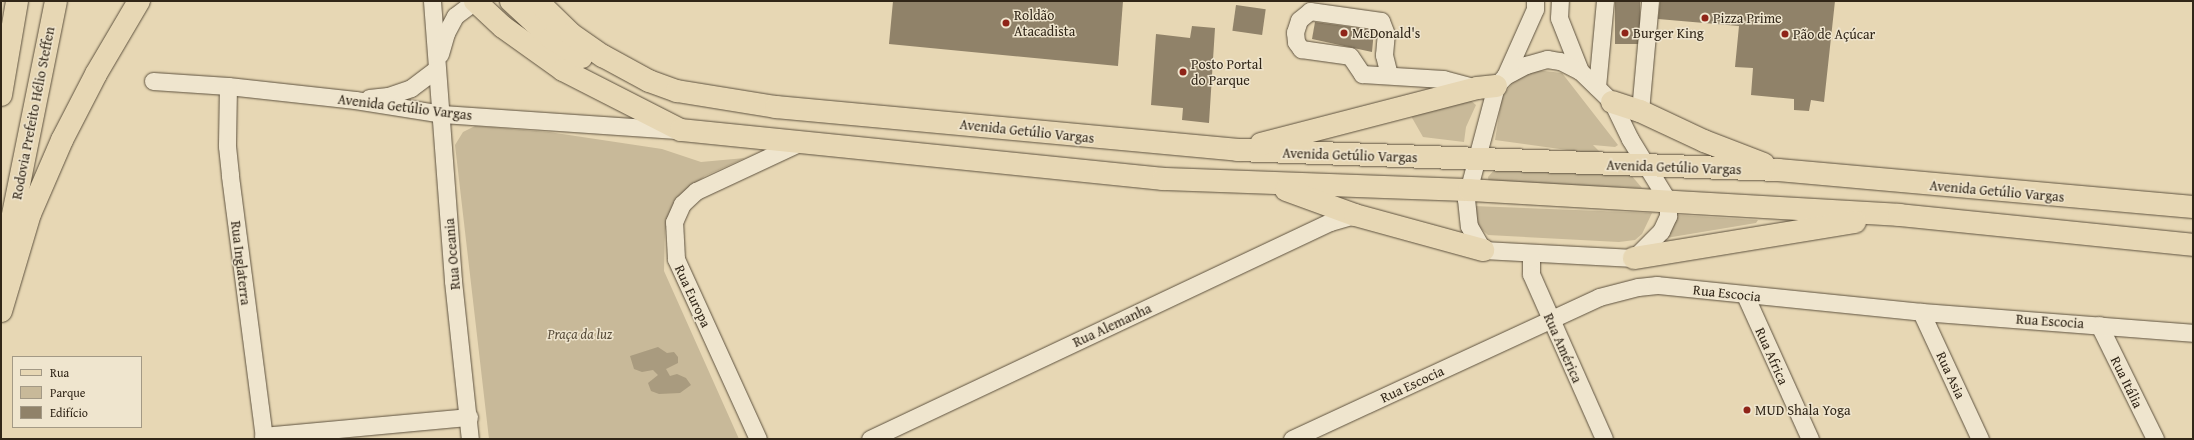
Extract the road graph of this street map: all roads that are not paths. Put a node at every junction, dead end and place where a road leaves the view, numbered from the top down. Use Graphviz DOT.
graph roads {
  1 [pos="17,1"];
  2 [pos="56,1"];
  3 [pos="139,1"];
  4 [pos="432,1"];
  5 [pos="475,1"];
  6 [pos="511,1"];
  7 [pos="537,1"];
  8 [pos="1535,1"];
  9 [pos="1560,1"];
  10 [pos="1605,1"];
  11 [pos="1650,1"];
  12 [pos="436,69"];
  13 [pos="1580,71"];
  14 [pos="1389,75"];
  15 [pos="153,81"];
  16 [pos="649,81"];
  17 [pos="1493,83"];
  18 [pos="228,86"];
  19 [pos="1597,87"];
  20 [pos="1,94"];
  21 [pos="355,100"];
  22 [pos="1612,102"];
  23 [pos="1640,111"];
  24 [pos="442,114"];
  25 [pos="681,130"];
  26 [pos="799,143"];
  27 [pos="1238,150"];
  28 [pos="1478,160"];
  29 [pos="1648,166"];
  30 [pos="1778,170"];
  31 [pos="1262,183"];
  32 [pos="1468,190"];
  33 [pos="1668,201"];
  34 [pos="2193,207"];
  35 [pos="1899,215"];
  36 [pos="1355,216"];
  37 [pos="2193,245"];
  38 [pos="1483,250"];
  39 [pos="1531,254"];
  40 [pos="1634,258"];
  41 [pos="1,272"];
  42 [pos="1745,295"];
  43 [pos="1,311"];
  44 [pos="1921,312"];
  45 [pos="1550,320"];
  46 [pos="2099,325"];
  47 [pos="2193,333"];
  48 [pos="469,417"];
  49 [pos="264,438"];
  50 [pos="470,439"];
  51 [pos="758,439"];
  52 [pos="870,439"];
  53 [pos="1292,439"];
  54 [pos="1604,439"];
  55 [pos="1810,439"];
  56 [pos="1980,439"];
  57 [pos="2155,439"];
  1 -- 20 [label="main road"];
  2 -- 41 [label="main road, Rodovia Prefeito Hélio Steffen"];
  3 -- 43 [label="main road"];
  4 -- 12 [label="street, Rua Oceania"];
  5 -- 12 [label="street, Rua Oceania"];
  5 -- 25 [label="main road, Avenida Getúlio Vargas"];
  6 -- 16 [label="main road"];
  7 -- 16 [label="main road, Avenida Getúlio Vargas"];
  8 -- 17 [label="street"];
  9 -- 13 [label="street"];
  10 -- 19 [label="street"];
  11 -- 23 [label="street"];
  12 -- 21 [label="street"];
  12 -- 24 [label="street, Rua Oceania"];
  13 -- 17 [label="street"];
  13 -- 19 [label="street"];
  14 -- 14 [label="street"];
  14 -- 17 [label="street"];
  15 -- 18 [label="street, Avenida Getúlio Vargas"];
  16 -- 27 [label="main road, Avenida Getúlio Vargas"];
  17 -- 27 [label="main road"];
  17 -- 28 [label="street"];
  18 -- 21 [label="street, Avenida Getúlio Vargas"];
  18 -- 49 [label="street, Rua Inglaterra"];
  19 -- 22 [label="street"];
  21 -- 24 [label="street, Avenida Getúlio Vargas"];
  22 -- 23 [label="main road"];
  22 -- 29 [label="street"];
  23 -- 30 [label="main road"];
  24 -- 25 [label="street, Avenida Getúlio Vargas"];
  24 -- 48 [label="street, Rua Oceania"];
  25 -- 26 [label="main road, Avenida Getúlio Vargas"];
  26 -- 31 [label="main road, Avenida Getúlio Vargas"];
  26 -- 51 [label="street, Rua Europa"];
  27 -- 28 [label="main road, Avenida Getúlio Vargas"];
  28 -- 29 [label="main road, Avenida Getúlio Vargas"];
  28 -- 32 [label="street"];
  29 -- 30 [label="main road, Avenida Getúlio Vargas"];
  29 -- 33 [label="street"];
  30 -- 34 [label="main road, Avenida Getúlio Vargas"];
  31 -- 32 [label="main road, Avenida Getúlio Vargas"];
  31 -- 36 [label="main road"];
  32 -- 33 [label="main road, Avenida Getúlio Vargas"];
  32 -- 38 [label="street"];
  33 -- 35 [label="main road, Avenida Getúlio Vargas"];
  33 -- 40 [label="street"];
  35 -- 37 [label="main road, Avenida Getúlio Vargas"];
  35 -- 40 [label="main road"];
  36 -- 38 [label="main road"];
  36 -- 52 [label="street, Rua Alemanha"];
  38 -- 39 [label="street"];
  39 -- 40 [label="street"];
  39 -- 45 [label="street, Rua América"];
  42 -- 44 [label="street, Rua Escocia"];
  42 -- 45 [label="street, Rua Escocia"];
  42 -- 55 [label="street, Rua Africa"];
  44 -- 46 [label="street, Rua Escocia"];
  44 -- 56 [label="street, Rua Asia"];
  45 -- 53 [label="street, Rua Escocia"];
  45 -- 54 [label="street, Rua América"];
  46 -- 47 [label="street, Rua Escocia"];
  46 -- 57 [label="street, Rua Itália"];
  48 -- 49 [label="street"];
  48 -- 50 [label="street, Rua Oceania"];
}
